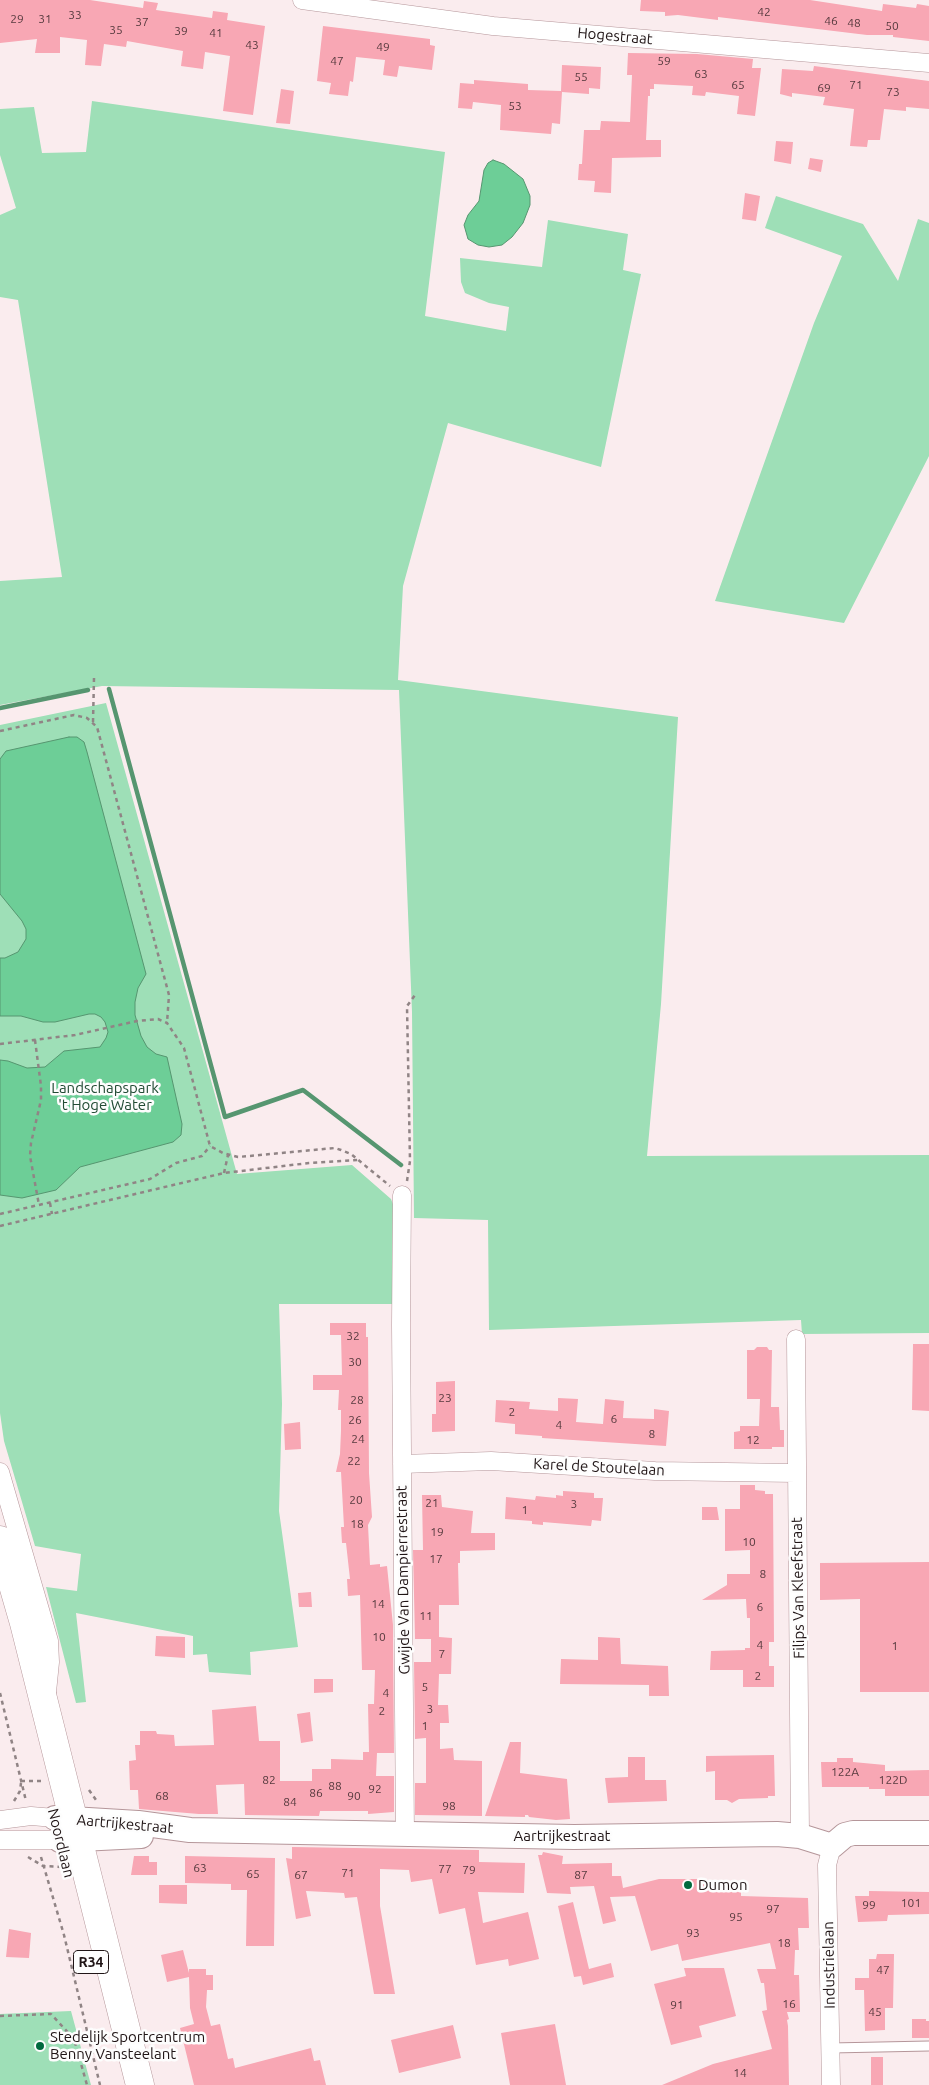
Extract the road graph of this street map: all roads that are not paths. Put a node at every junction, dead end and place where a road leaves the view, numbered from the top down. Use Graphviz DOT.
graph roads {
  1 [pos="302,0"];
  2 [pos="929,63"];
  3 [pos="402,1195"];
  4 [pos="796,1339"];
  5 [pos="402,1464"];
  6 [pos="0,1472"];
  7 [pos="796,1473"];
  8 [pos="0,1540"];
  9 [pos="0,1602"];
  10 [pos="47,1710"];
  11 [pos="0,1820"];
  12 [pos="67,1829"];
  13 [pos="929,1833"];
  14 [pos="406,1835"];
  15 [pos="800,1836"];
  16 [pos="0,1840"];
  17 [pos="832,1846"];
  18 [pos="130,2042"];
  19 [pos="929,2046"];
  20 [pos="831,2048"];
  21 [pos="121,2085"];
  22 [pos="140,2085"];
  23 [pos="153,2085"];
  24 [pos="831,2085"];
  1 -- 2 [label="street, Hogestraat"];
  3 -- 5 [label="street, Gwijde Van Dampierrestraat"];
  4 -- 7 [label="street, Filips Van Kleefstraat"];
  5 -- 7 [label="street, Karel de Stoutelaan"];
  5 -- 14 [label="street, Gwijde Van Dampierrestraat"];
  6 -- 10 [label="street, Noordlaan"];
  7 -- 15 [label="street, Filips Van Kleefstraat"];
  8 -- 10 [label="main road, Noordlaan / R34"];
  9 -- 12 [label="main road, Noordlaan / R34"];
  10 -- 12 [label="main road, Noordlaan / R34"];
  11 -- 12 [label="street, Aartrijkestraat"];
  12 -- 14 [label="street, Aartrijkestraat"];
  12 -- 16 [label="street, Aartrijkestraat"];
  12 -- 18 [label="main road, Noordlaan / R34"];
  12 -- 21 [label="main road, Noordlaan / R34"];
  13 -- 17 [label="street"];
  14 -- 15 [label="street, Aartrijkestraat"];
  15 -- 17 [label="street, Aartrijkestraat"];
  17 -- 20 [label="street, Industrielaan"];
  18 -- 22 [label="main road, Noordlaan / R34"];
  18 -- 23 [label="street, Noordlaan"];
  19 -- 20 [label="lane"];
  20 -- 24 [label="street, Industrielaan"];
}
